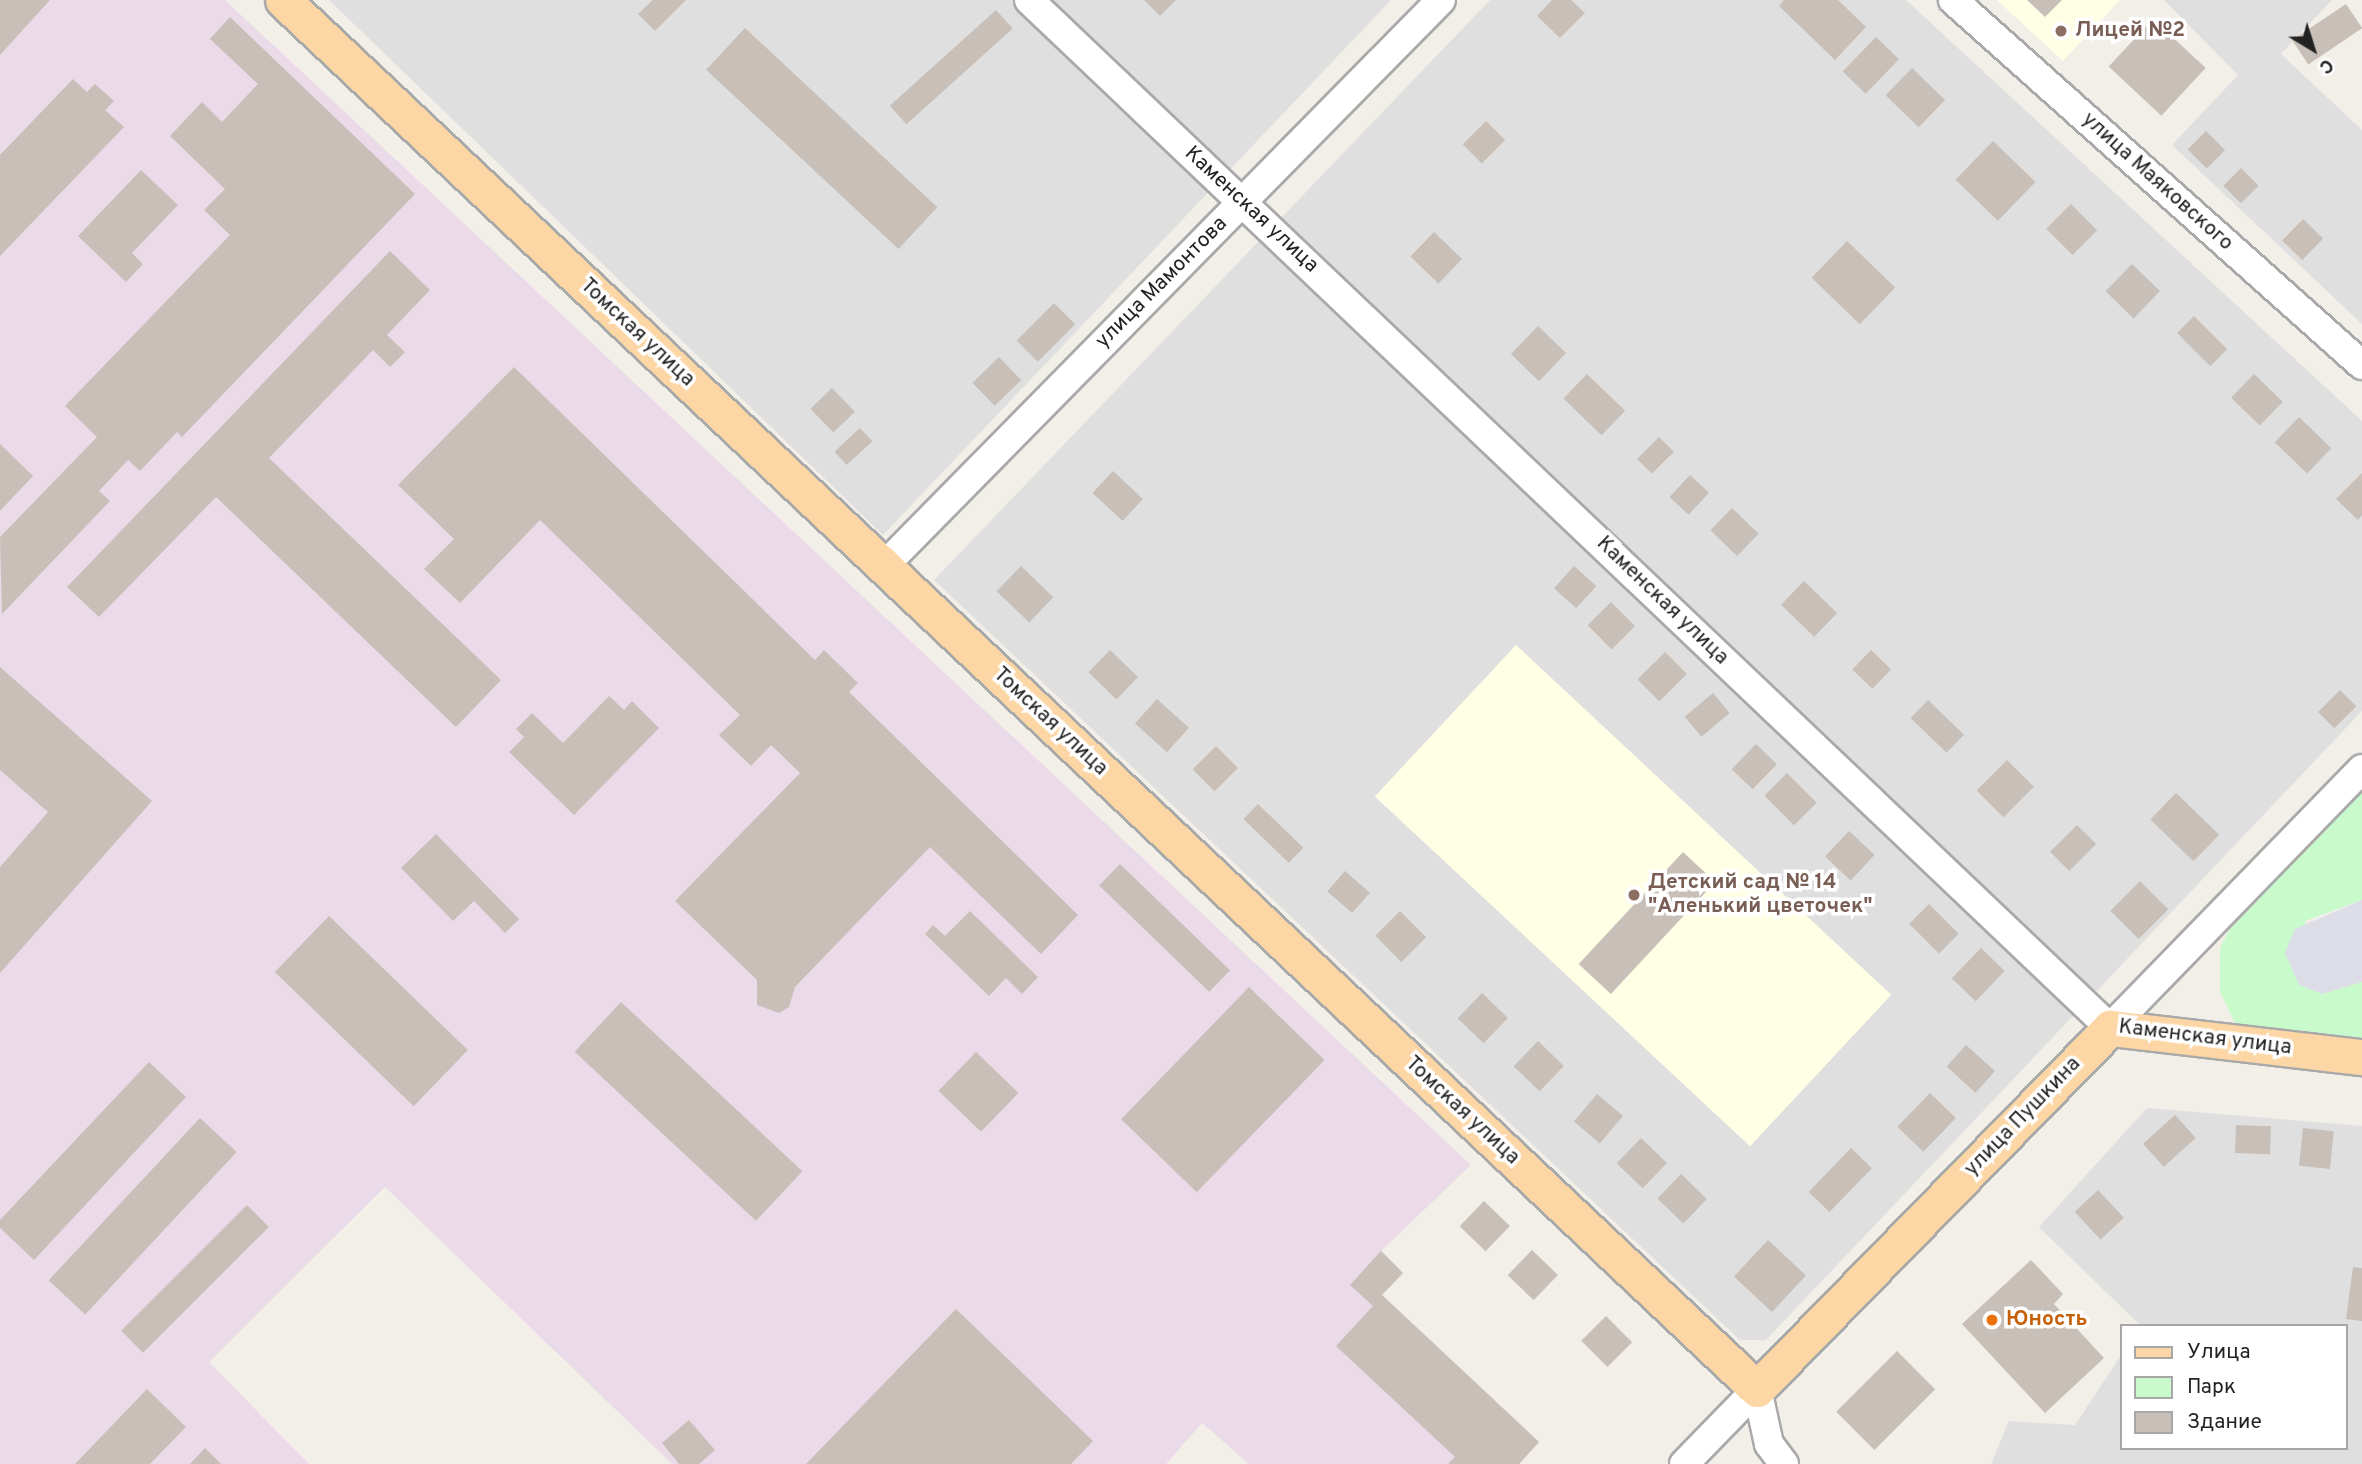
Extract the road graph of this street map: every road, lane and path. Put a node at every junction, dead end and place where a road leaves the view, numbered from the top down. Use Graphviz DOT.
graph roads {
  1 [pos="283,0"];
  2 [pos="1028,0"];
  3 [pos="1441,0"];
  4 [pos="1953,0"];
  5 [pos="1243,201"];
  6 [pos="2362,365"];
  7 [pos="884,566"];
  8 [pos="2362,769"];
  9 [pos="2110,1028"];
  10 [pos="2362,1057"];
  11 [pos="1757,1389"];
  12 [pos="1684,1464"];
  13 [pos="1784,1464"];
  1 -- 7 [label="main road, Томская улица"];
  2 -- 5 [label="street, Каменская улица"];
  3 -- 5 [label="street, улица Мамонтова"];
  4 -- 6 [label="street, улица Маяковского"];
  5 -- 7 [label="street, улица Мамонтова"];
  5 -- 9 [label="street, Каменская улица"];
  7 -- 11 [label="main road, Томская улица"];
  8 -- 9 [label="street, улица Пушкина"];
  9 -- 10 [label="main road, Каменская улица"];
  9 -- 11 [label="main road, улица Пушкина"];
  11 -- 12 [label="street, улица Пушкина"];
  11 -- 13 [label="street"];
}
